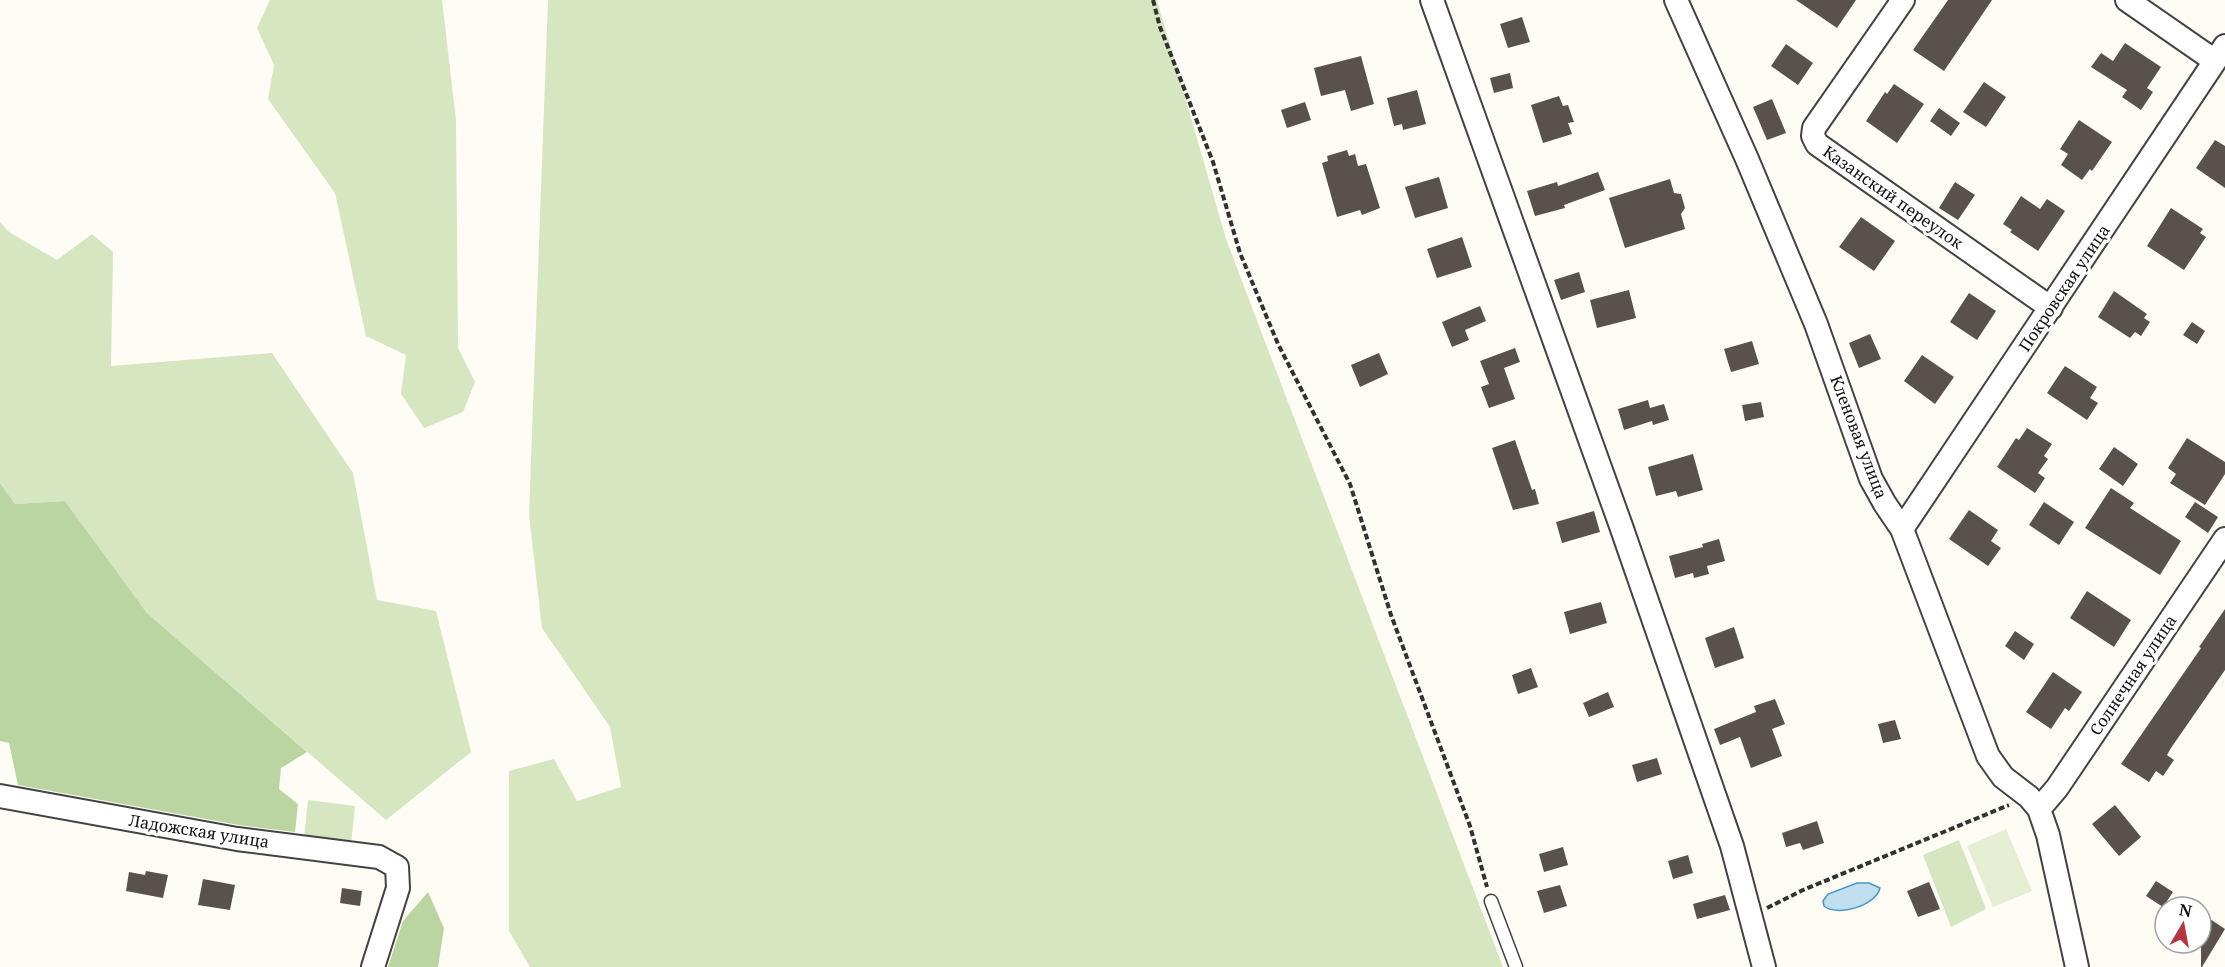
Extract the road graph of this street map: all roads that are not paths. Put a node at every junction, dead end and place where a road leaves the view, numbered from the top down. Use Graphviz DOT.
graph roads {
  1 [pos="1432,0"];
  2 [pos="1676,0"];
  3 [pos="1903,0"];
  4 [pos="2127,0"];
  5 [pos="2220,53"];
  6 [pos="2052,308"];
  7 [pos="1902,529"];
  8 [pos="2225,539"];
  9 [pos="0,796"];
  10 [pos="2034,803"];
  11 [pos="1491,901"];
  12 [pos="373,967"];
  13 [pos="1516,967"];
  14 [pos="1764,967"];
  15 [pos="2077,967"];
  1 -- 14 [label="street"];
  2 -- 7 [label="street, Кленовая улица"];
  3 -- 6 [label="street, Казанский переулок"];
  4 -- 5 [label="street"];
  5 -- 6 [label="street, Покровская улица"];
  6 -- 7 [label="street, Покровская улица"];
  7 -- 10 [label="street, Кленовая улица"];
  8 -- 10 [label="street, Солнечная улица"];
  9 -- 12 [label="street, Ладожская улица"];
  10 -- 15 [label="street"];
  11 -- 13 [label="lane"];
}
